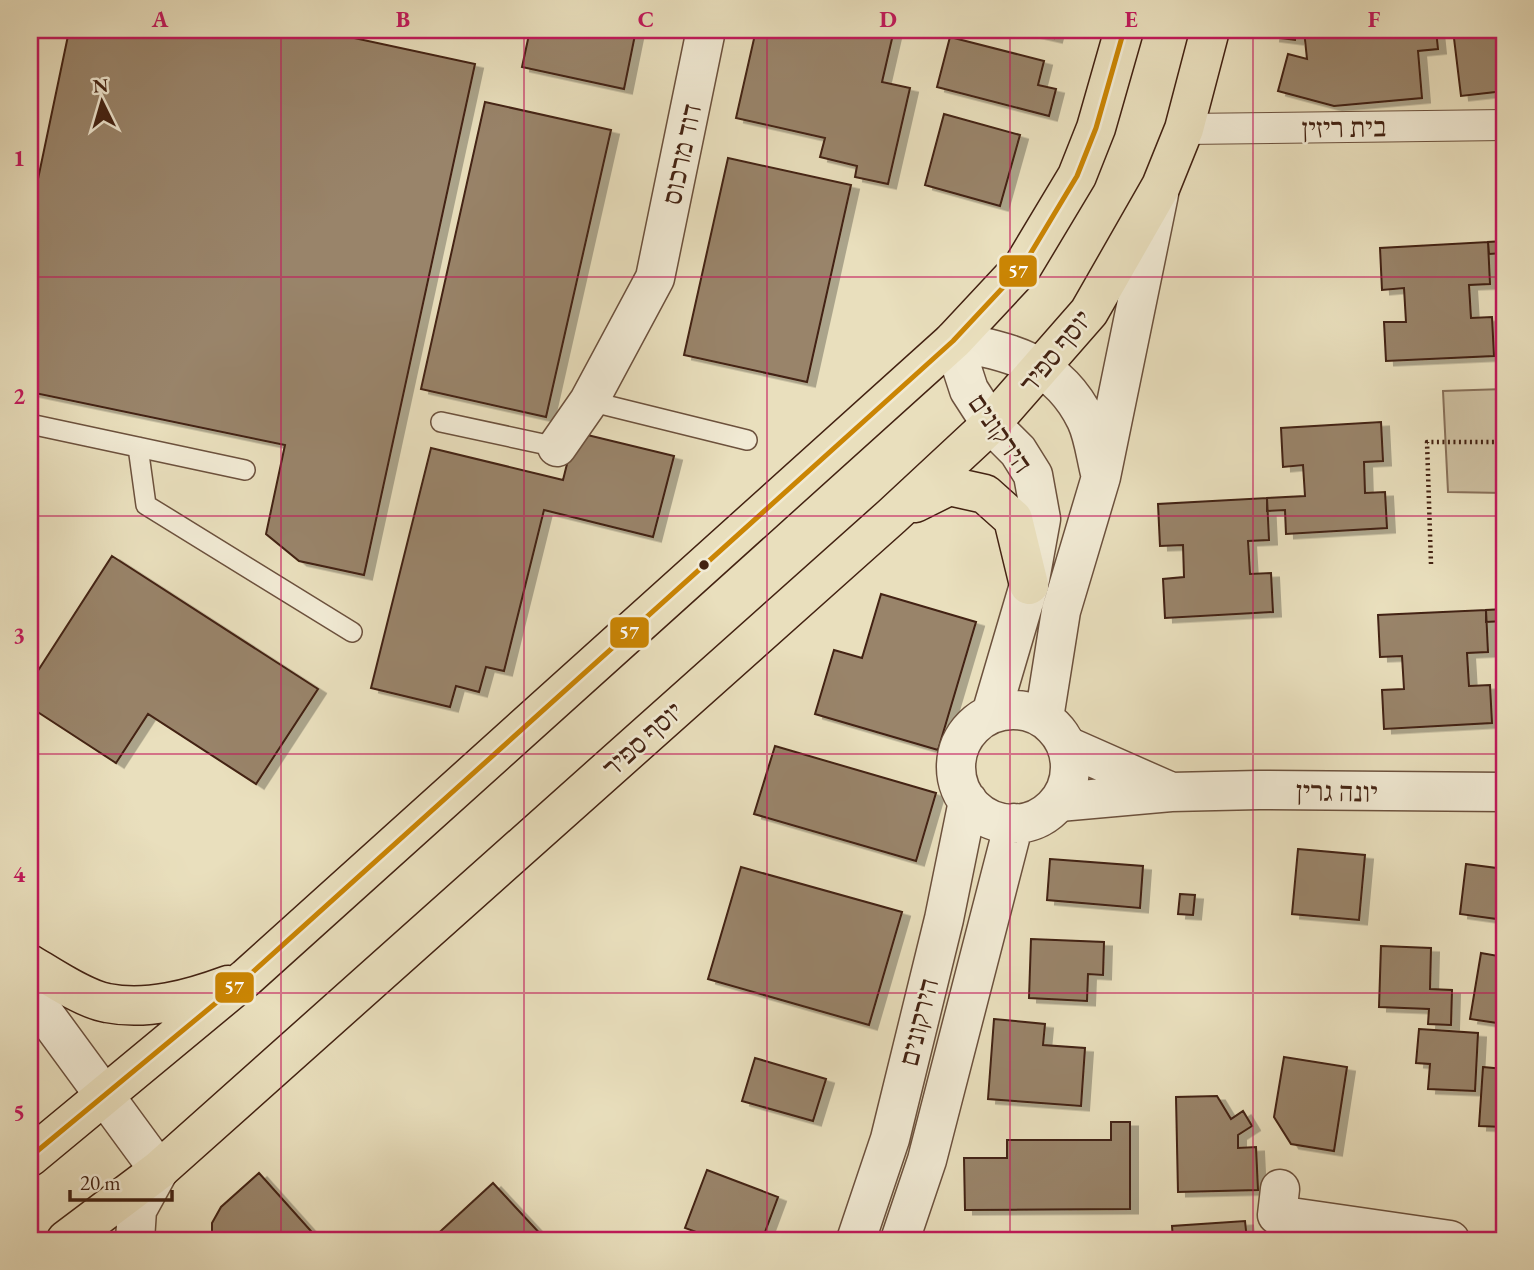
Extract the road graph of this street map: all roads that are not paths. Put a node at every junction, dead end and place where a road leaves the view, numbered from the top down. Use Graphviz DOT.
graph roads {
  1 [pos="706,30"];
  2 [pos="1125,30"];
  3 [pos="1210,30"];
  4 [pos="1504,125"];
  5 [pos="1184,129"];
  6 [pos="1161,186"];
  7 [pos="953,341"];
  8 [pos="1043,368"];
  9 [pos="589,401"];
  10 [pos="441,422"];
  11 [pos="30,424"];
  12 [pos="991,424"];
  13 [pos="747,440"];
  14 [pos="138,447"];
  15 [pos="557,447"];
  16 [pos="245,470"];
  17 [pos="1101,478"];
  18 [pos="892,516"];
  19 [pos="1029,585"];
  20 [pos="352,632"];
  21 [pos="991,714"];
  22 [pos="1056,732"];
  23 [pos="1171,792"];
  24 [pos="1504,793"];
  25 [pos="968,801"];
  26 [pos="1059,802"];
  27 [pos="1014,823"];
  28 [pos="30,964"];
  29 [pos="246,978"];
  30 [pos="30,994"];
  31 [pos="104,1096"];
  32 [pos="30,1157"];
  33 [pos="159,1170"];
  34 [pos="1280,1189"];
  35 [pos="92,1234"];
  36 [pos="135,1240"];
  37 [pos="856,1240"];
  38 [pos="900,1240"];
  39 [pos="1450,1240"];
  1 -- 9 [label="street, דוד מרכוס"];
  2 -- 7 [label="main road"];
  3 -- 5 [label="main road"];
  4 -- 5 [label="street, בית ריזין"];
  5 -- 6 [label="main road"];
  6 -- 8 [label="main road, יוסף ספיר"];
  6 -- 17 [label="street"];
  7 -- 8 [label="street"];
  7 -- 12 [label="street, הירקונים"];
  7 -- 29 [label="main road"];
  8 -- 12 [label="main road, יוסף ספיר"];
  8 -- 17 [label="street"];
  9 -- 13 [label="lane"];
  9 -- 15 [label="street, דוד מרכוס"];
  10 -- 15 [label="lane"];
  11 -- 14 [label="lane"];
  12 -- 18 [label="main road, יוסף ספיר"];
  12 -- 19 [label="street, הירקונים"];
  14 -- 16 [label="lane"];
  14 -- 20 [label="lane"];
  17 -- 22 [label="street"];
  18 -- 19 [label="main road"];
  18 -- 33 [label="main road, יוסף ספיר"];
  19 -- 21 [label="street, הירקונים"];
  21 -- 22 [label="street"];
  21 -- 25 [label="street"];
  22 -- 23 [label="street, יונה גרין"];
  22 -- 26 [label="street"];
  23 -- 24 [label="street, יונה גרין"];
  23 -- 26 [label="street, יונה גרין"];
  25 -- 27 [label="street"];
  25 -- 37 [label="street, הירקונים"];
  26 -- 27 [label="street"];
  27 -- 38 [label="street, הירקונים"];
  28 -- 29 [label="main road"];
  29 -- 31 [label="main road"];
  30 -- 31 [label="street"];
  31 -- 32 [label="main road"];
  31 -- 33 [label="street"];
  33 -- 35 [label="main road, יוסף ספיר"];
  33 -- 36 [label="street"];
  34 -- 39 [label="street"];
}
